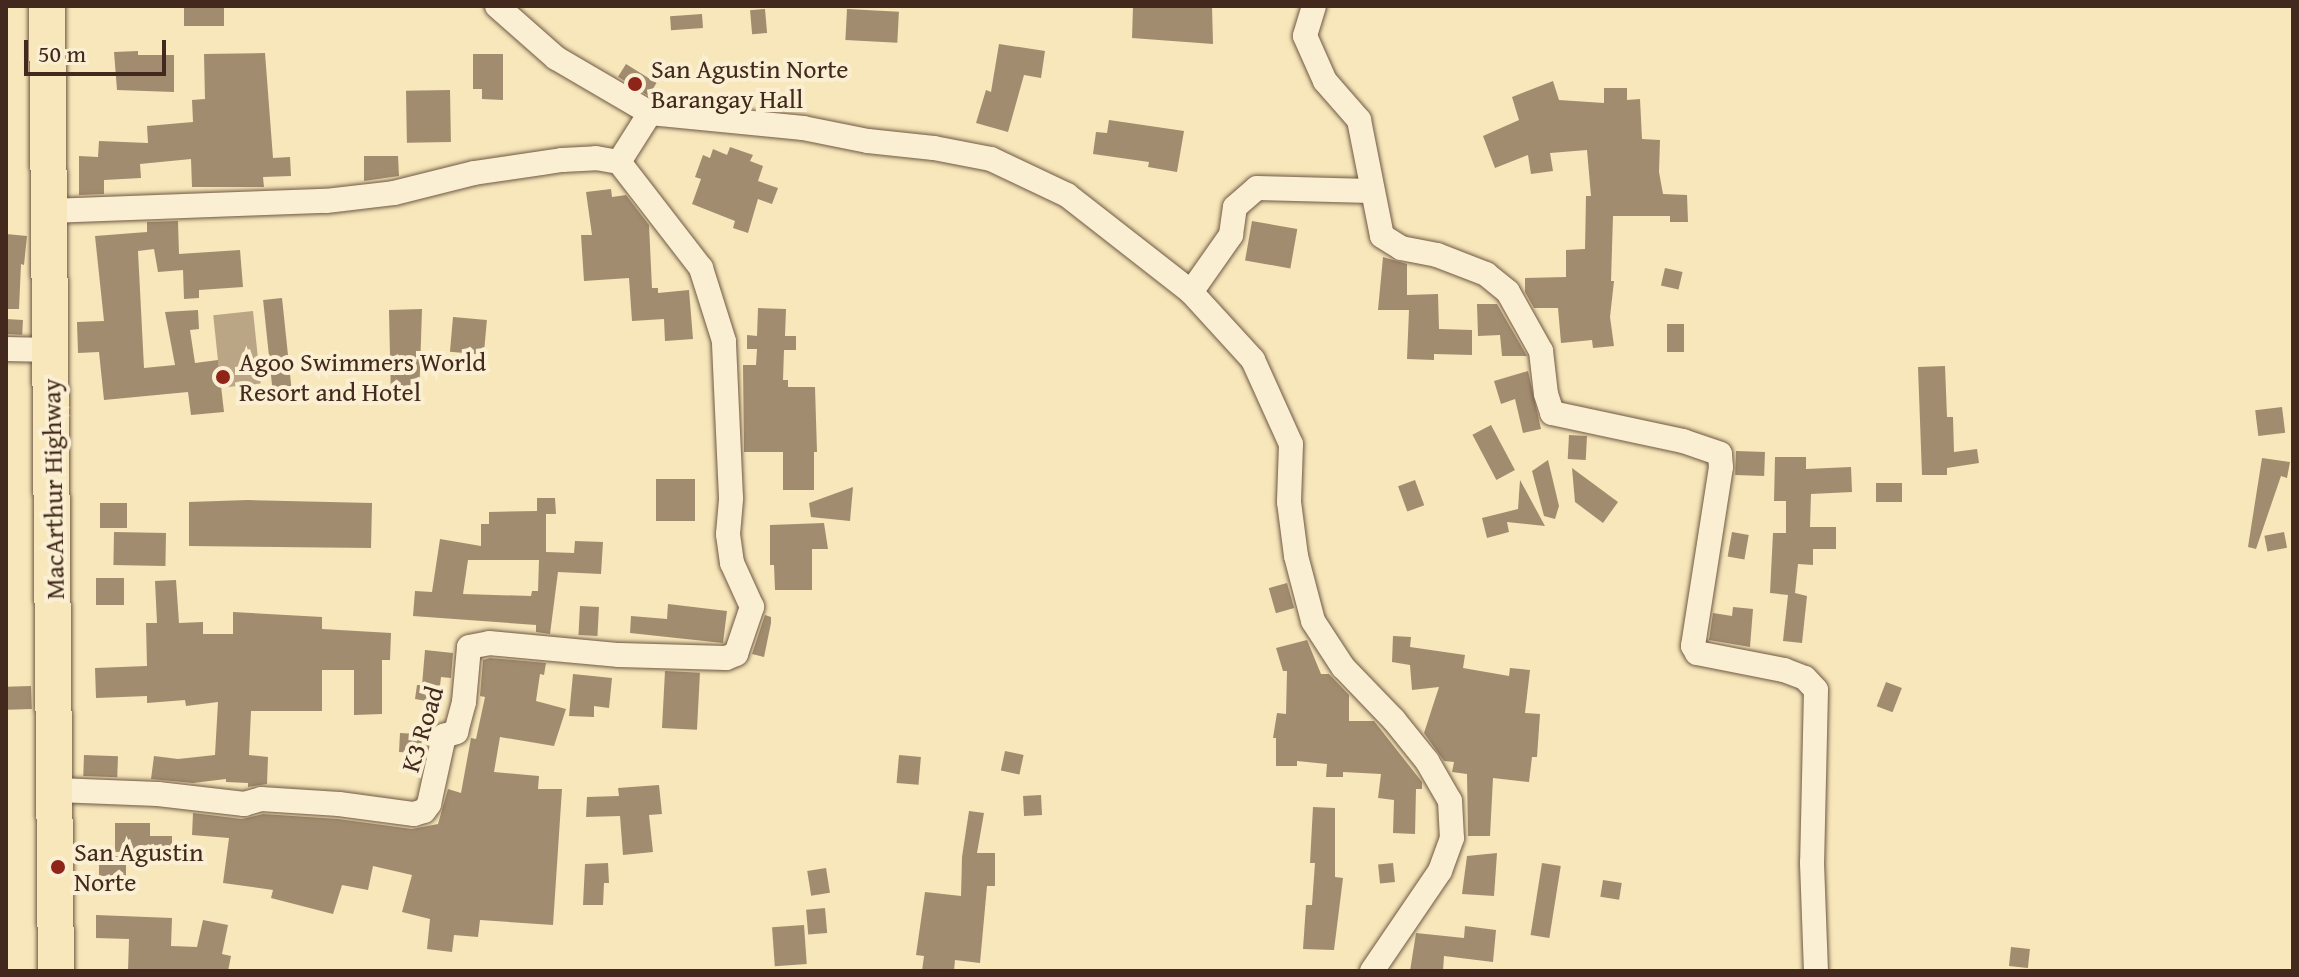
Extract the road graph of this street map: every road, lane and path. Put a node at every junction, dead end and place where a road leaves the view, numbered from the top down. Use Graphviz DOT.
graph roads {
  1 [pos="47,6"];
  2 [pos="497,6"];
  3 [pos="1314,6"];
  4 [pos="650,113"];
  5 [pos="619,162"];
  6 [pos="1371,191"];
  7 [pos="49,211"];
  8 [pos="1191,292"];
  9 [pos="6,349"];
  10 [pos="51,350"];
  11 [pos="57,790"];
  12 [pos="56,971"];
  13 [pos="1372,971"];
  14 [pos="1816,971"];
  1 -- 7 [label="highway, MacArthur Highway"];
  2 -- 4 [label="street"];
  3 -- 6 [label="street"];
  4 -- 5 [label="street"];
  4 -- 8 [label="street"];
  5 -- 7 [label="street"];
  5 -- 11 [label="street, K3 Road"];
  6 -- 8 [label="street"];
  6 -- 14 [label="street"];
  7 -- 10 [label="highway, MacArthur Highway"];
  8 -- 13 [label="street"];
  9 -- 10 [label="street"];
  10 -- 11 [label="highway, MacArthur Highway"];
  11 -- 12 [label="highway, MacArthur Highway"];
}
